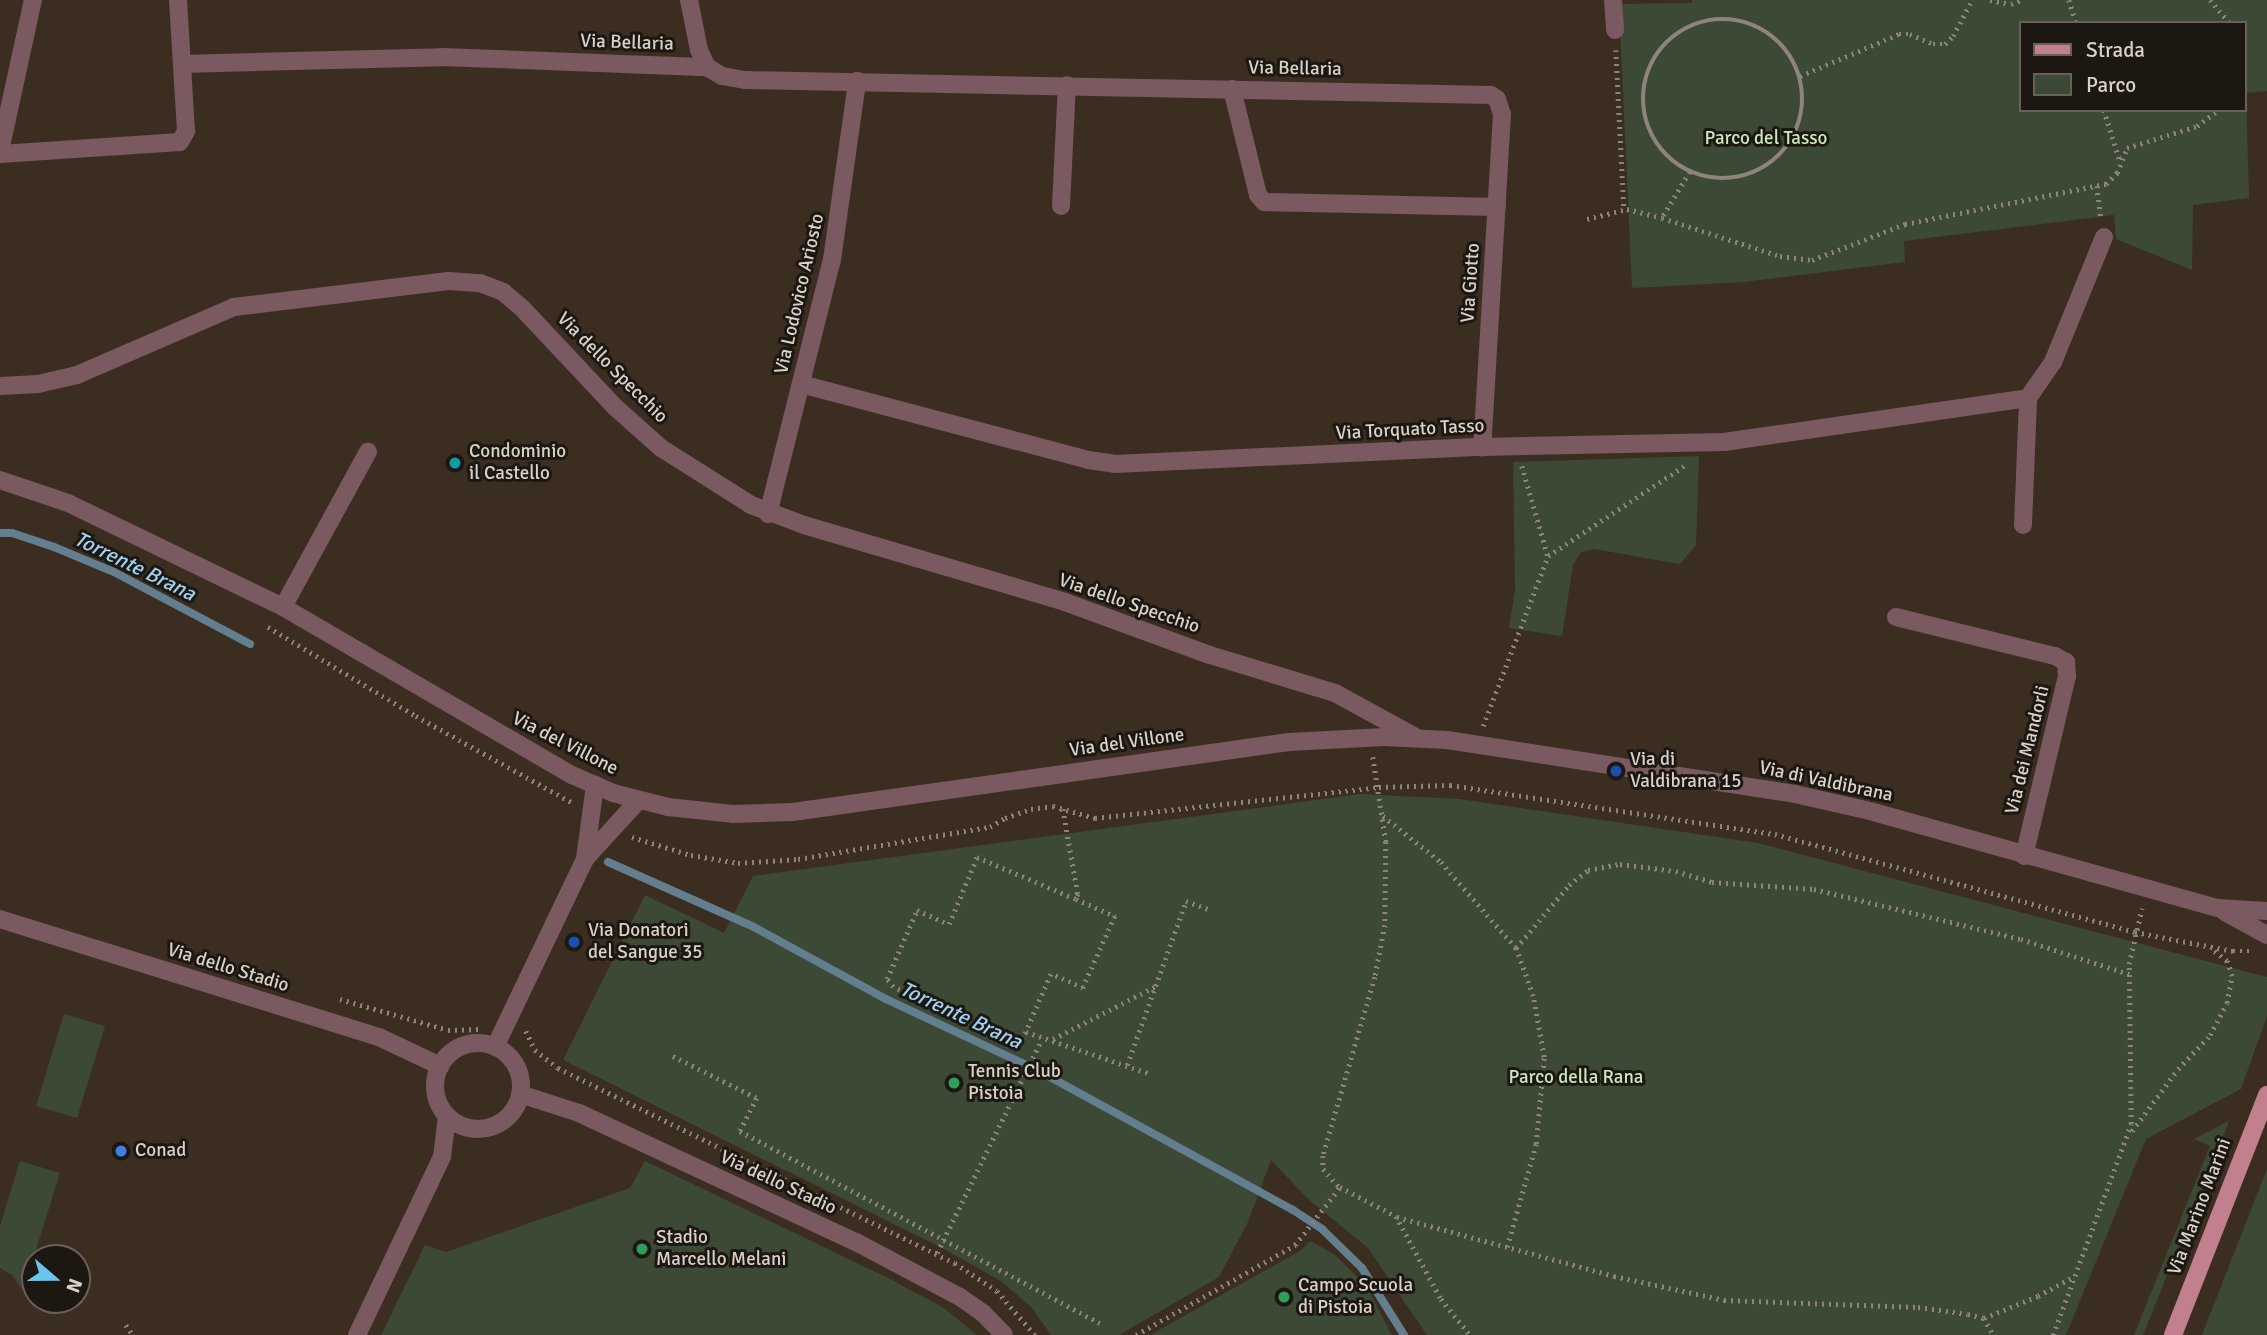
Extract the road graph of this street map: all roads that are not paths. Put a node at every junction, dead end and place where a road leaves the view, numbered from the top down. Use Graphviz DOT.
graph roads {
  1 [pos="33,0"];
  2 [pos="178,0"];
  3 [pos="689,0"];
  4 [pos="1613,0"];
  5 [pos="1615,30"];
  6 [pos="182,64"];
  7 [pos="707,67"];
  8 [pos="858,81"];
  9 [pos="1067,85"];
  10 [pos="1232,89"];
  11 [pos="1502,121"];
  12 [pos="0,153"];
  13 [pos="1061,206"];
  14 [pos="1497,207"];
  15 [pos="2104,237"];
  16 [pos="801,384"];
  17 [pos="0,386"];
  18 [pos="2028,398"];
  19 [pos="1482,447"];
  20 [pos="368,452"];
  21 [pos="0,480"];
  22 [pos="768,514"];
  23 [pos="2023,525"];
  24 [pos="283,607"];
  25 [pos="1896,617"];
  26 [pos="1417,738"];
  27 [pos="595,785"];
  28 [pos="638,801"];
  29 [pos="2024,856"];
  30 [pos="586,859"];
  31 [pos="2218,908"];
  32 [pos="2267,911"];
  33 [pos="0,919"];
  34 [pos="2264,943"];
  35 [pos="495,1046"];
  36 [pos="440,1066"];
  37 [pos="520,1094"];
  38 [pos="2267,1095"];
  39 [pos="447,1116"];
  40 [pos="471,1129"];
  41 [pos="442,1157"];
  42 [pos="356,1335"];
  43 [pos="1004,1335"];
  44 [pos="2173,1335"];
  1 -- 12 [label="street"];
  2 -- 6 [label="street"];
  3 -- 7 [label="street"];
  4 -- 5 [label="street"];
  6 -- 7 [label="street, Via Bellaria"];
  6 -- 12 [label="street"];
  7 -- 8 [label="street, Via Bellaria"];
  8 -- 9 [label="street, Via Bellaria"];
  8 -- 16 [label="street, Via Lodovico Ariosto"];
  9 -- 10 [label="street, Via Bellaria"];
  9 -- 13 [label="street"];
  10 -- 11 [label="street, Via Bellaria"];
  10 -- 14 [label="street"];
  11 -- 14 [label="street, Via Giotto"];
  14 -- 19 [label="street, Via Giotto"];
  15 -- 18 [label="street"];
  16 -- 19 [label="street, Via Torquato Tasso"];
  16 -- 22 [label="street, Via Lodovico Ariosto"];
  17 -- 22 [label="street, Via dello Specchio"];
  18 -- 19 [label="street, Via Torquato Tasso"];
  18 -- 23 [label="street"];
  20 -- 24 [label="street"];
  21 -- 24 [label="street, Via del Villone"];
  22 -- 26 [label="street, Via dello Specchio"];
  24 -- 27 [label="street, Via del Villone"];
  25 -- 29 [label="street, Via dei Mandorli"];
  26 -- 28 [label="street, Via del Villone"];
  26 -- 29 [label="street, Via di Valdibrana"];
  27 -- 28 [label="street, Via del Villone"];
  27 -- 30 [label="street"];
  28 -- 30 [label="street"];
  29 -- 31 [label="street, Via di Valdibrana"];
  30 -- 35 [label="street"];
  31 -- 32 [label="street, Via di Valdibrana"];
  31 -- 34 [label="street, Via di Valdibrana"];
  33 -- 36 [label="street, Via dello Stadio"];
  35 -- 36 [label="street"];
  35 -- 37 [label="street"];
  36 -- 39 [label="street"];
  37 -- 40 [label="street"];
  37 -- 43 [label="street, Via dello Stadio"];
  38 -- 44 [label="main road, Via Marino Marini"];
  39 -- 40 [label="street"];
  39 -- 41 [label="street"];
  40 -- 41 [label="street"];
  41 -- 42 [label="street"];
}
